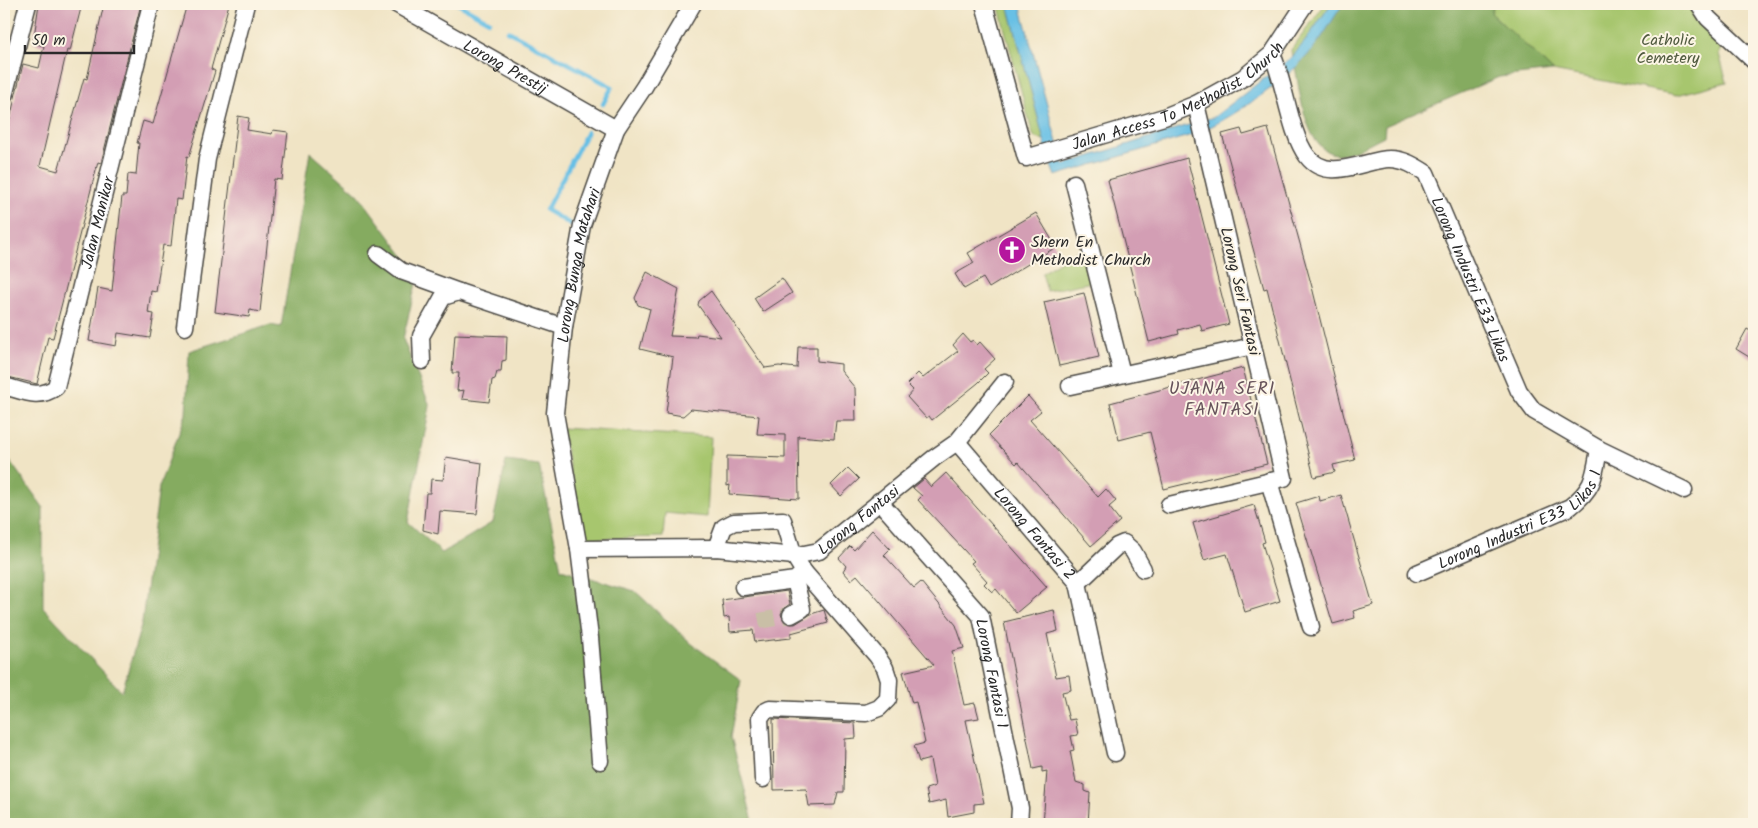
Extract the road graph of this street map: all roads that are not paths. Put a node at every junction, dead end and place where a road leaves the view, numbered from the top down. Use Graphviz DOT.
graph roads {
  1 [pos="28,4"];
  2 [pos="151,4"];
  3 [pos="246,4"];
  4 [pos="396,4"];
  5 [pos="693,4"];
  6 [pos="984,4"];
  7 [pos="1305,4"];
  8 [pos="1699,4"];
  9 [pos="9,50"];
  10 [pos="1275,60"];
  11 [pos="1754,62"];
  12 [pos="4,96"];
  13 [pos="1198,112"];
  14 [pos="616,129"];
  15 [pos="1074,183"];
  16 [pos="378,254"];
  17 [pos="459,292"];
  18 [pos="185,327"];
  19 [pos="564,327"];
  20 [pos="1253,346"];
  21 [pos="422,361"];
  22 [pos="1122,374"];
  23 [pos="1005,382"];
  24 [pos="4,386"];
  25 [pos="1070,386"];
  26 [pos="957,442"];
  27 [pos="1599,449"];
  28 [pos="1276,479"];
  29 [pos="1684,490"];
  30 [pos="879,501"];
  31 [pos="1169,504"];
  32 [pos="716,548"];
  33 [pos="579,549"];
  34 [pos="794,556"];
  35 [pos="1143,569"];
  36 [pos="1417,573"];
  37 [pos="800,576"];
  38 [pos="1078,583"];
  39 [pos="743,587"];
  40 [pos="790,615"];
  41 [pos="1311,627"];
  42 [pos="1115,753"];
  43 [pos="600,761"];
  44 [pos="763,779"];
  45 [pos="1019,824"];
  1 -- 9 [label="street"];
  2 -- 24 [label="street, Jalan Manikar"];
  3 -- 18 [label="street"];
  4 -- 14 [label="street, Lorong Prestij"];
  5 -- 14 [label="street, Lorong Bunga Matahari"];
  6 -- 13 [label="street, Jalan Access To Methodist Church"];
  7 -- 10 [label="street, Jalan Access To Methodist Church"];
  8 -- 11 [label="street"];
  9 -- 12 [label="street"];
  10 -- 13 [label="street, Jalan Access To Methodist Church"];
  10 -- 27 [label="street, Lorong Industri E33 Likas"];
  13 -- 20 [label="street, Lorong Seri Fantasi"];
  14 -- 19 [label="street, Lorong Bunga Matahari"];
  15 -- 22 [label="street"];
  16 -- 17 [label="street"];
  17 -- 19 [label="street"];
  17 -- 21 [label="street"];
  19 -- 33 [label="street, Lorong Bunga Matahari"];
  20 -- 22 [label="street"];
  20 -- 28 [label="street, Lorong Seri Fantasi"];
  22 -- 25 [label="street"];
  23 -- 26 [label="street, Lorong Fantasi"];
  26 -- 30 [label="street, Lorong Fantasi"];
  26 -- 38 [label="street, Lorong Fantasi 2"];
  27 -- 29 [label="street, Lorong Industri E33 Likas"];
  27 -- 36 [label="street, Lorong Industri E33 Likas 1"];
  28 -- 31 [label="street"];
  28 -- 41 [label="street, Lorong Seri Fantasi"];
  30 -- 34 [label="street, Lorong Fantasi"];
  30 -- 45 [label="street, Lorong Fantasi 1"];
  32 -- 33 [label="street, Lorong Fantasi"];
  32 -- 34 [label="street, Lorong Fantasi"];
  32 -- 34 [label="street"];
  33 -- 43 [label="street, Lorong Bunga Matahari"];
  34 -- 37 [label="street"];
  35 -- 38 [label="street"];
  37 -- 39 [label="street"];
  37 -- 40 [label="street"];
  37 -- 44 [label="street"];
  38 -- 42 [label="street, Lorong Fantasi 2"];
}
